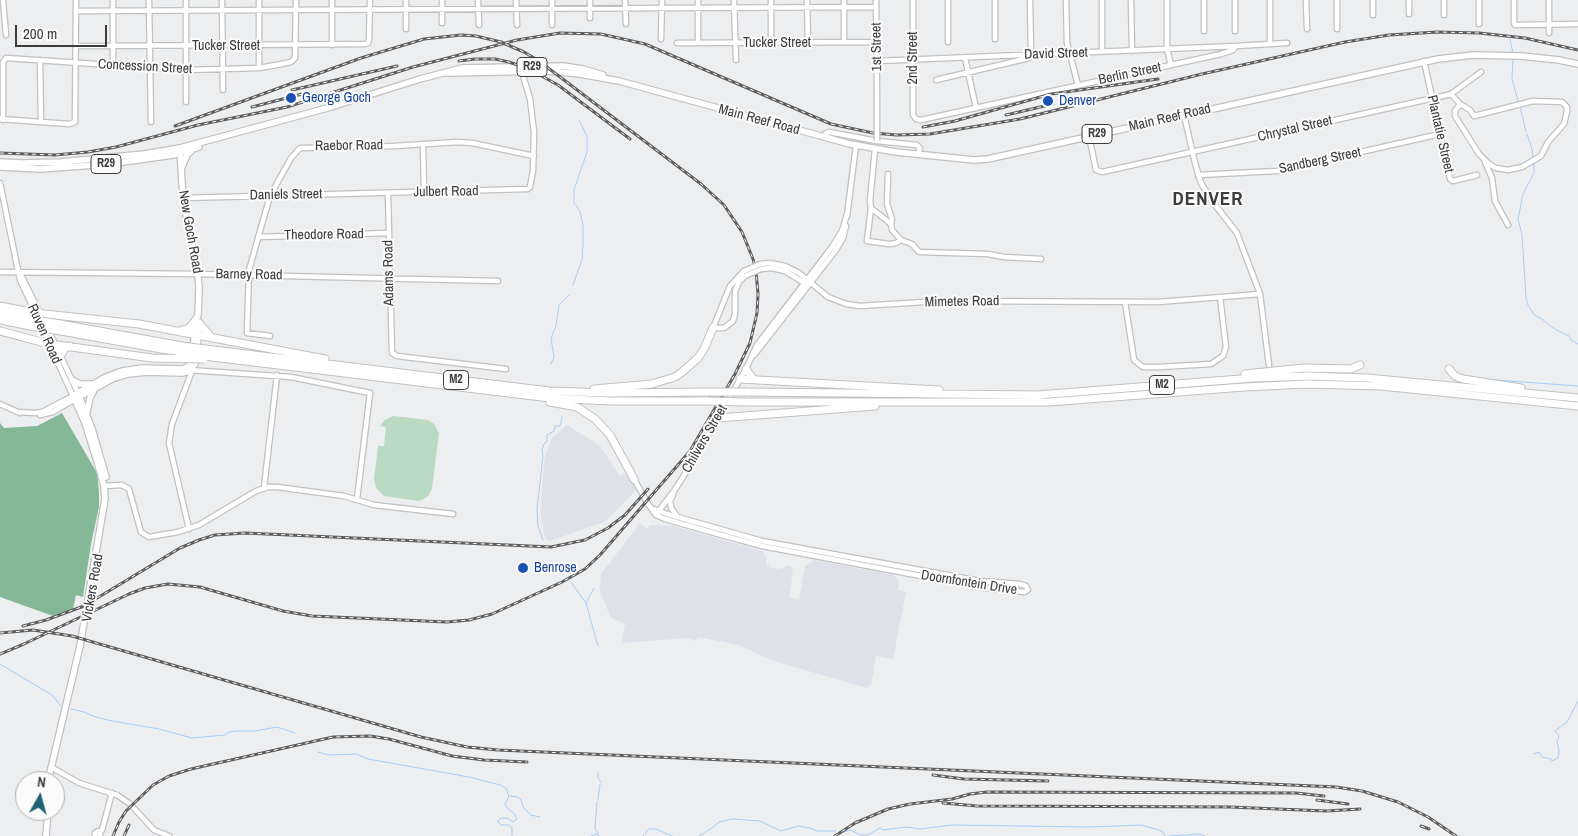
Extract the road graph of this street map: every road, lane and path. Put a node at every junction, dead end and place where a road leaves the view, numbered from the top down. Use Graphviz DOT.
graph roads {
  1 [pos="3,0"];
  2 [pos="76,0"];
  3 [pos="113,0"];
  4 [pos="150,0"];
  5 [pos="186,0"];
  6 [pos="222,0"];
  7 [pos="259,0"];
  8 [pos="296,0"];
  9 [pos="332,0"];
  10 [pos="370,0"];
  11 [pos="406,0"];
  12 [pos="442,0"];
  13 [pos="478,0"];
  14 [pos="516,0"];
  15 [pos="552,0"];
  16 [pos="590,0"];
  17 [pos="626,0"];
  18 [pos="662,0"];
  19 [pos="698,0"];
  20 [pos="734,0"];
  21 [pos="771,0"];
  22 [pos="807,0"];
  23 [pos="844,0"];
  24 [pos="876,0"];
  25 [pos="913,0"];
  26 [pos="948,0"];
  27 [pos="995,0"];
  28 [pos="1030,0"];
  29 [pos="1066,0"];
  30 [pos="1102,0"];
  31 [pos="1131,0"];
  32 [pos="1167,0"];
  33 [pos="1204,0"];
  34 [pos="1235,0"];
  35 [pos="1270,0"];
  36 [pos="1306,0"];
  37 [pos="1337,0"];
  38 [pos="1373,0"];
  39 [pos="1409,0"];
  40 [pos="1444,0"];
  41 [pos="1479,0"];
  42 [pos="1514,0"];
  43 [pos="1549,0"];
  44 [pos="516,8"];
  45 [pos="552,8"];
  46 [pos="590,8"];
  47 [pos="626,8"];
  48 [pos="662,8"];
  49 [pos="698,8"];
  50 [pos="734,8"];
  51 [pos="771,8"];
  52 [pos="807,8"];
  53 [pos="844,8"];
  54 [pos="876,8"];
  55 [pos="369,9"];
  56 [pos="406,9"];
  57 [pos="442,9"];
  58 [pos="478,9"];
  59 [pos="150,10"];
  60 [pos="186,10"];
  61 [pos="222,10"];
  62 [pos="259,10"];
  63 [pos="296,10"];
  64 [pos="332,10"];
  65 [pos="76,11"];
  66 [pos="113,11"];
  67 [pos="1408,14"];
  68 [pos="1373,15"];
  69 [pos="1444,15"];
  70 [pos="590,18"];
  71 [pos="442,23"];
  72 [pos="626,24"];
  73 [pos="1479,24"];
  74 [pos="1578,24"];
  75 [pos="479,25"];
  76 [pos="517,25"];
  77 [pos="552,25"];
  78 [pos="1549,25"];
  79 [pos="406,29"];
  80 [pos="1307,29"];
  81 [pos="1337,29"];
  82 [pos="1204,31"];
  83 [pos="1235,32"];
  84 [pos="1549,33"];
  85 [pos="6,35"];
  86 [pos="662,39"];
  87 [pos="995,39"];
  88 [pos="844,42"];
  89 [pos="876,42"];
  90 [pos="948,42"];
  91 [pos="677,43"];
  92 [pos="698,43"];
  93 [pos="736,43"];
  94 [pos="771,43"];
  95 [pos="808,43"];
  96 [pos="1287,43"];
  97 [pos="332,44"];
  98 [pos="1270,44"];
  99 [pos="149,45"];
  100 [pos="296,45"];
  101 [pos="76,46"];
  102 [pos="113,46"];
  103 [pos="186,46"];
  104 [pos="223,46"];
  105 [pos="259,46"];
  106 [pos="1236,46"];
  107 [pos="1167,49"];
  108 [pos="1132,51"];
  109 [pos="1102,52"];
  110 [pos="1069,53"];
  111 [pos="1031,54"];
  112 [pos="1015,56"];
  113 [pos="965,58"];
  114 [pos="913,59"];
  115 [pos="40,60"];
  116 [pos="736,60"];
  117 [pos="877,60"];
  118 [pos="1424,61"];
  119 [pos="1016,62"];
  120 [pos="76,63"];
  121 [pos="1578,64"];
  122 [pos="113,65"];
  123 [pos="1171,65"];
  124 [pos="150,67"];
  125 [pos="260,68"];
  126 [pos="223,69"];
  127 [pos="521,69"];
  128 [pos="186,70"];
  129 [pos="1481,72"];
  130 [pos="968,73"];
  131 [pos="936,80"];
  132 [pos="1078,85"];
  133 [pos="223,90"];
  134 [pos="1451,94"];
  135 [pos="1432,99"];
  136 [pos="186,102"];
  137 [pos="1460,104"];
  138 [pos="976,108"];
  139 [pos="914,115"];
  140 [pos="1184,115"];
  141 [pos="2,119"];
  142 [pos="41,122"];
  143 [pos="151,122"];
  144 [pos="1440,134"];
  145 [pos="1088,136"];
  146 [pos="824,137"];
  147 [pos="209,141"];
  148 [pos="877,141"];
  149 [pos="423,144"];
  150 [pos="856,145"];
  151 [pos="194,148"];
  152 [pos="875,149"];
  153 [pos="181,150"];
  154 [pos="1192,152"];
  155 [pos="918,154"];
  156 [pos="173,155"];
  157 [pos="534,156"];
  158 [pos="1485,160"];
  159 [pos="0,162"];
  160 [pos="181,165"];
  161 [pos="0,167"];
  162 [pos="888,174"];
  163 [pos="1198,175"];
  164 [pos="1477,175"];
  165 [pos="0,186"];
  166 [pos="424,192"];
  167 [pos="388,193"];
  168 [pos="270,196"];
  169 [pos="183,198"];
  170 [pos="2,199"];
  171 [pos="871,208"];
  172 [pos="891,224"];
  173 [pos="1508,225"];
  174 [pos="389,233"];
  175 [pos="258,237"];
  176 [pos="901,240"];
  177 [pos="1041,258"];
  178 [pos="0,272"];
  179 [pos="19,272"];
  180 [pos="745,273"];
  181 [pos="198,274"];
  182 [pos="249,274"];
  183 [pos="390,278"];
  184 [pos="498,281"];
  185 [pos="808,283"];
  186 [pos="1260,294"];
  187 [pos="1220,297"];
  188 [pos="1125,302"];
  189 [pos="0,306"];
  190 [pos="0,313"];
  191 [pos="38,313"];
  192 [pos="0,320"];
  193 [pos="198,320"];
  194 [pos="30,322"];
  195 [pos="713,328"];
  196 [pos="0,331"];
  197 [pos="179,331"];
  198 [pos="196,334"];
  199 [pos="270,336"];
  200 [pos="212,337"];
  201 [pos="52,344"];
  202 [pos="71,346"];
  203 [pos="205,355"];
  204 [pos="61,356"];
  205 [pos="1269,364"];
  206 [pos="1360,365"];
  207 [pos="506,369"];
  208 [pos="746,369"];
  209 [pos="1449,369"];
  210 [pos="189,370"];
  211 [pos="387,370"];
  212 [pos="277,375"];
  213 [pos="740,379"];
  214 [pos="754,379"];
  215 [pos="72,380"];
  216 [pos="1165,385"];
  217 [pos="95,386"];
  218 [pos="497,389"];
  219 [pos="1546,394"];
  220 [pos="1006,395"];
  221 [pos="76,396"];
  222 [pos="1578,398"];
  223 [pos="918,403"];
  224 [pos="0,404"];
  225 [pos="1578,406"];
  226 [pos="87,414"];
  227 [pos="718,418"];
  228 [pos="634,479"];
  229 [pos="106,486"];
  230 [pos="264,488"];
  231 [pos="674,491"];
  232 [pos="357,499"];
  233 [pos="657,513"];
  234 [pos="453,514"];
  235 [pos="679,518"];
  236 [pos="189,528"];
  237 [pos="52,768"];
  238 [pos="51,771"];
  239 [pos="112,793"];
  240 [pos="46,821"];
  241 [pos="100,834"];
  242 [pos="45,836"];
  243 [pos="95,836"];
  244 [pos="169,836"];
  1 -- 85 [label="street"];
  2 -- 65 [label="street"];
  3 -- 66 [label="street"];
  4 -- 59 [label="street"];
  5 -- 60 [label="street"];
  6 -- 61 [label="street"];
  7 -- 62 [label="street"];
  8 -- 63 [label="street"];
  9 -- 64 [label="street"];
  10 -- 55 [label="street"];
  11 -- 56 [label="street"];
  12 -- 57 [label="street"];
  13 -- 58 [label="street"];
  14 -- 44 [label="street"];
  15 -- 45 [label="street"];
  16 -- 46 [label="street"];
  17 -- 47 [label="street"];
  18 -- 48 [label="street"];
  19 -- 49 [label="street"];
  20 -- 50 [label="street"];
  21 -- 51 [label="street"];
  22 -- 52 [label="street"];
  23 -- 53 [label="street"];
  24 -- 54 [label="street, 1st Street"];
  25 -- 114 [label="street, 2nd Street"];
  26 -- 90 [label="street"];
  27 -- 87 [label="street"];
  28 -- 111 [label="street"];
  29 -- 110 [label="street"];
  30 -- 109 [label="street"];
  31 -- 108 [label="street"];
  32 -- 107 [label="street"];
  33 -- 82 [label="street"];
  34 -- 83 [label="street"];
  35 -- 98 [label="street"];
  36 -- 80 [label="street"];
  37 -- 81 [label="street"];
  38 -- 68 [label="street"];
  39 -- 67 [label="street"];
  40 -- 69 [label="street"];
  41 -- 73 [label="street"];
  42 -- 78 [label="street"];
  43 -- 78 [label="street"];
  44 -- 45 [label="street"];
  44 -- 58 [label="street"];
  44 -- 76 [label="street"];
  45 -- 46 [label="street"];
  45 -- 77 [label="street"];
  46 -- 47 [label="street"];
  46 -- 70 [label="street"];
  47 -- 48 [label="street"];
  47 -- 72 [label="street"];
  48 -- 49 [label="street"];
  48 -- 86 [label="street"];
  49 -- 50 [label="street"];
  49 -- 92 [label="street"];
  50 -- 51 [label="street"];
  50 -- 93 [label="street"];
  51 -- 52 [label="street"];
  51 -- 94 [label="street"];
  52 -- 53 [label="street"];
  52 -- 95 [label="street"];
  53 -- 54 [label="street"];
  53 -- 88 [label="street"];
  54 -- 89 [label="street, 1st Street"];
  55 -- 56 [label="street"];
  55 -- 64 [label="street"];
  55 -- 97 [label="street, Tucker Street"];
  56 -- 57 [label="street"];
  56 -- 79 [label="street"];
  57 -- 58 [label="street"];
  57 -- 71 [label="street"];
  58 -- 75 [label="street"];
  59 -- 60 [label="street"];
  59 -- 66 [label="street"];
  59 -- 99 [label="street"];
  60 -- 61 [label="street"];
  60 -- 103 [label="street"];
  61 -- 62 [label="street"];
  61 -- 104 [label="street"];
  62 -- 63 [label="street"];
  62 -- 105 [label="street"];
  63 -- 64 [label="street"];
  63 -- 100 [label="street"];
  64 -- 97 [label="street"];
  65 -- 66 [label="street"];
  65 -- 101 [label="street"];
  66 -- 102 [label="street"];
  74 -- 78 [label="street"];
  78 -- 84 [label="street"];
  88 -- 89 [label="street, Tucker Street"];
  88 -- 95 [label="street, Tucker Street"];
  89 -- 117 [label="street, 1st Street"];
  91 -- 92 [label="street, Tucker Street"];
  92 -- 93 [label="street, Tucker Street"];
  93 -- 94 [label="street, Tucker Street"];
  93 -- 116 [label="street"];
  94 -- 95 [label="street, Tucker Street"];
  96 -- 98 [label="street, Berlin Street"];
  97 -- 100 [label="street, Tucker Street"];
  98 -- 106 [label="street, Berlin Street"];
  99 -- 102 [label="street, Tucker Street"];
  99 -- 103 [label="street, Tucker Street"];
  99 -- 124 [label="street"];
  100 -- 105 [label="street, Tucker Street"];
  100 -- 125 [label="street, Concession Street"];
  101 -- 102 [label="street, Tucker Street"];
  101 -- 120 [label="street"];
  102 -- 122 [label="street"];
  103 -- 104 [label="street, Tucker Street"];
  103 -- 128 [label="street"];
  104 -- 105 [label="street, Tucker Street"];
  104 -- 126 [label="street"];
  105 -- 125 [label="street"];
  106 -- 107 [label="street, David Street"];
  106 -- 123 [label="street, Berlin Street"];
  107 -- 108 [label="street, David Street"];
  107 -- 123 [label="street"];
  108 -- 109 [label="street, David Street"];
  109 -- 110 [label="street, David Street"];
  110 -- 111 [label="street, David Street"];
  110 -- 132 [label="street"];
  111 -- 112 [label="street, David Street"];
  111 -- 119 [label="street"];
  112 -- 113 [label="street, David Street"];
  112 -- 119 [label="street"];
  113 -- 114 [label="street, David Street"];
  113 -- 130 [label="street"];
  114 -- 117 [label="street, David Street"];
  114 -- 139 [label="street, 2nd Street"];
  115 -- 120 [label="street, Concession Street"];
  115 -- 141 [label="street, Concession Street"];
  115 -- 142 [label="street"];
  117 -- 148 [label="street, 1st Street, bridge"];
  118 -- 121 [label="main road, Main Reef Road / R29"];
  118 -- 135 [label="street, Plantatie Street"];
  118 -- 140 [label="main road, Main Reef Road / R29"];
  119 -- 130 [label="street"];
  120 -- 122 [label="street, Concession Street"];
  120 -- 142 [label="street"];
  122 -- 124 [label="street, Concession Street"];
  123 -- 132 [label="street, Berlin Street"];
  124 -- 128 [label="street, Concession Street"];
  124 -- 143 [label="street"];
  125 -- 126 [label="street, Concession Street"];
  126 -- 128 [label="street, Concession Street"];
  126 -- 133 [label="street"];
  127 -- 146 [label="main road, Main Reef Road / R29"];
  127 -- 147 [label="main road, Main Reef Road / R29"];
  127 -- 157 [label="street"];
  128 -- 136 [label="street"];
  129 -- 134 [label="street, Chrystal Street"];
  130 -- 131 [label="street"];
  130 -- 138 [label="street"];
  132 -- 138 [label="street, Berlin Street"];
  134 -- 135 [label="street, Chrystal Street"];
  134 -- 137 [label="street"];
  135 -- 144 [label="street, Plantatie Street"];
  135 -- 154 [label="street, Chrystal Street"];
  137 -- 158 [label="street"];
  137 -- 158 [label="street"];
  138 -- 139 [label="street, Berlin Street"];
  140 -- 145 [label="main road, Main Reef Road / R29"];
  140 -- 154 [label="street"];
  141 -- 142 [label="street"];
  144 -- 163 [label="street, Sandberg Street"];
  144 -- 164 [label="street, Plantatie Street"];
  145 -- 154 [label="street, Chrystal Street"];
  145 -- 155 [label="main road, Main Reef Road / R29"];
  146 -- 148 [label="street"];
  146 -- 150 [label="main road, Main Reef Road / R29"];
  147 -- 151 [label="main road, Main Reef Road / R29"];
  147 -- 153 [label="main road, Main Reef Road / R29"];
  148 -- 155 [label="street"];
  149 -- 157 [label="street, Raebor Road"];
  149 -- 166 [label="street"];
  149 -- 168 [label="street, Raebor Road"];
  150 -- 152 [label="main road, Main Reef Road / R29"];
  150 -- 185 [label="street, Chilvers Street"];
  151 -- 153 [label="main road, Main Reef Road / R29"];
  151 -- 160 [label="main road"];
  152 -- 155 [label="main road, Main Reef Road / R29"];
  152 -- 171 [label="street"];
  153 -- 156 [label="main road, Main Reef Road / R29"];
  153 -- 159 [label="main road, Main Reef Road / R29"];
  153 -- 160 [label="main road, New Goch Road"];
  154 -- 163 [label="street"];
  156 -- 160 [label="main road"];
  156 -- 161 [label="main road, Main Reef Road / R29"];
  157 -- 166 [label="street, Julbert Road"];
  158 -- 173 [label="street"];
  160 -- 169 [label="main road, New Goch Road"];
  162 -- 172 [label="street"];
  163 -- 186 [label="street"];
  165 -- 170 [label="street, Ruven Road"];
  166 -- 167 [label="street, Julbert Road"];
  167 -- 168 [label="street, Daniels Street"];
  167 -- 174 [label="street, Adams Road"];
  168 -- 169 [label="street, Daniels Street"];
  168 -- 175 [label="street, Raebor Road"];
  169 -- 181 [label="main road, New Goch Road"];
  170 -- 179 [label="street, Ruven Road"];
  171 -- 172 [label="street"];
  171 -- 176 [label="street"];
  172 -- 176 [label="street"];
  174 -- 175 [label="street, Theodore Road"];
  174 -- 183 [label="street, Adams Road"];
  175 -- 182 [label="street, Raebor Road"];
  176 -- 177 [label="street"];
  178 -- 179 [label="street, Barney Road"];
  179 -- 181 [label="street, Barney Road"];
  179 -- 191 [label="street, Ruven Road"];
  180 -- 185 [label="street, Mimetes Road, bridge"];
  180 -- 195 [label="street"];
  180 -- 195 [label="street"];
  181 -- 182 [label="street, Barney Road"];
  181 -- 193 [label="main road, New Goch Road"];
  182 -- 183 [label="street, Barney Road"];
  182 -- 199 [label="street, Raebor Road"];
  183 -- 184 [label="street, Barney Road"];
  183 -- 207 [label="street, Adams Road"];
  185 -- 188 [label="street, Mimetes Road"];
  185 -- 208 [label="street, Chilvers Street"];
  186 -- 187 [label="street, Mimetes Road"];
  186 -- 205 [label="street"];
  187 -- 188 [label="street, Mimetes Road"];
  187 -- 188 [label="street"];
  189 -- 191 [label="highway"];
  190 -- 194 [label="highway, M2"];
  191 -- 197 [label="highway"];
  191 -- 201 [label="street, Ruven Road"];
  192 -- 194 [label="highway, M2"];
  193 -- 197 [label="highway"];
  193 -- 198 [label="main road, New Goch Road"];
  193 -- 200 [label="highway"];
  194 -- 203 [label="highway, M2, bridge"];
  195 -- 218 [label="highway"];
  196 -- 201 [label="highway"];
  197 -- 198 [label="highway"];
  198 -- 200 [label="highway"];
  198 -- 210 [label="main road, New Goch Road"];
  200 -- 211 [label="highway"];
  201 -- 202 [label="highway"];
  201 -- 204 [label="street, Ruven Road"];
  201 -- 221 [label="street, Ruven Road"];
  202 -- 203 [label="highway, bridge"];
  202 -- 204 [label="highway"];
  203 -- 211 [label="highway, M2"];
  203 -- 218 [label="highway, M2"];
  204 -- 215 [label="street, Ruven Road"];
  206 -- 216 [label="highway"];
  208 -- 213 [label="street, Chilvers Street"];
  208 -- 214 [label="highway"];
  209 -- 219 [label="highway"];
  210 -- 212 [label="street"];
  210 -- 217 [label="main road"];
  210 -- 236 [label="street"];
  211 -- 218 [label="highway, M2"];
  212 -- 230 [label="street"];
  212 -- 232 [label="street"];
  213 -- 214 [label="highway"];
  213 -- 227 [label="street, Chilvers Street"];
  214 -- 220 [label="highway"];
  215 -- 217 [label="main road"];
  215 -- 221 [label="street, Ruven Road"];
  216 -- 219 [label="highway, M2"];
  216 -- 220 [label="highway, M2"];
  217 -- 221 [label="main road"];
  217 -- 226 [label="main road"];
  218 -- 220 [label="highway, M2, bridge"];
  218 -- 223 [label="highway, M2, bridge"];
  218 -- 228 [label="highway"];
  219 -- 222 [label="highway, M2"];
  221 -- 224 [label="street"];
  221 -- 226 [label="main road, Vickers Road"];
  221 -- 229 [label="main road, Vickers Road"];
  223 -- 225 [label="highway, M2"];
  223 -- 227 [label="highway"];
  226 -- 229 [label="main road, Vickers Road"];
  227 -- 231 [label="street, Chilvers Street"];
  228 -- 233 [label="street"];
  229 -- 236 [label="street"];
  229 -- 237 [label="main road, Vickers Road"];
  230 -- 232 [label="street"];
  230 -- 236 [label="street"];
  231 -- 233 [label="street, Chilvers Street"];
  231 -- 235 [label="street"];
  232 -- 234 [label="street"];
  233 -- 235 [label="street, Doornfontein Drive"];
  233 -- 235 [label="street, Doornfontein Drive"];
  237 -- 238 [label="main road, Vickers Road"];
  237 -- 239 [label="street"];
  239 -- 241 [label="street"];
  239 -- 244 [label="street"];
  240 -- 242 [label="main road"];
  241 -- 243 [label="street"];
}
